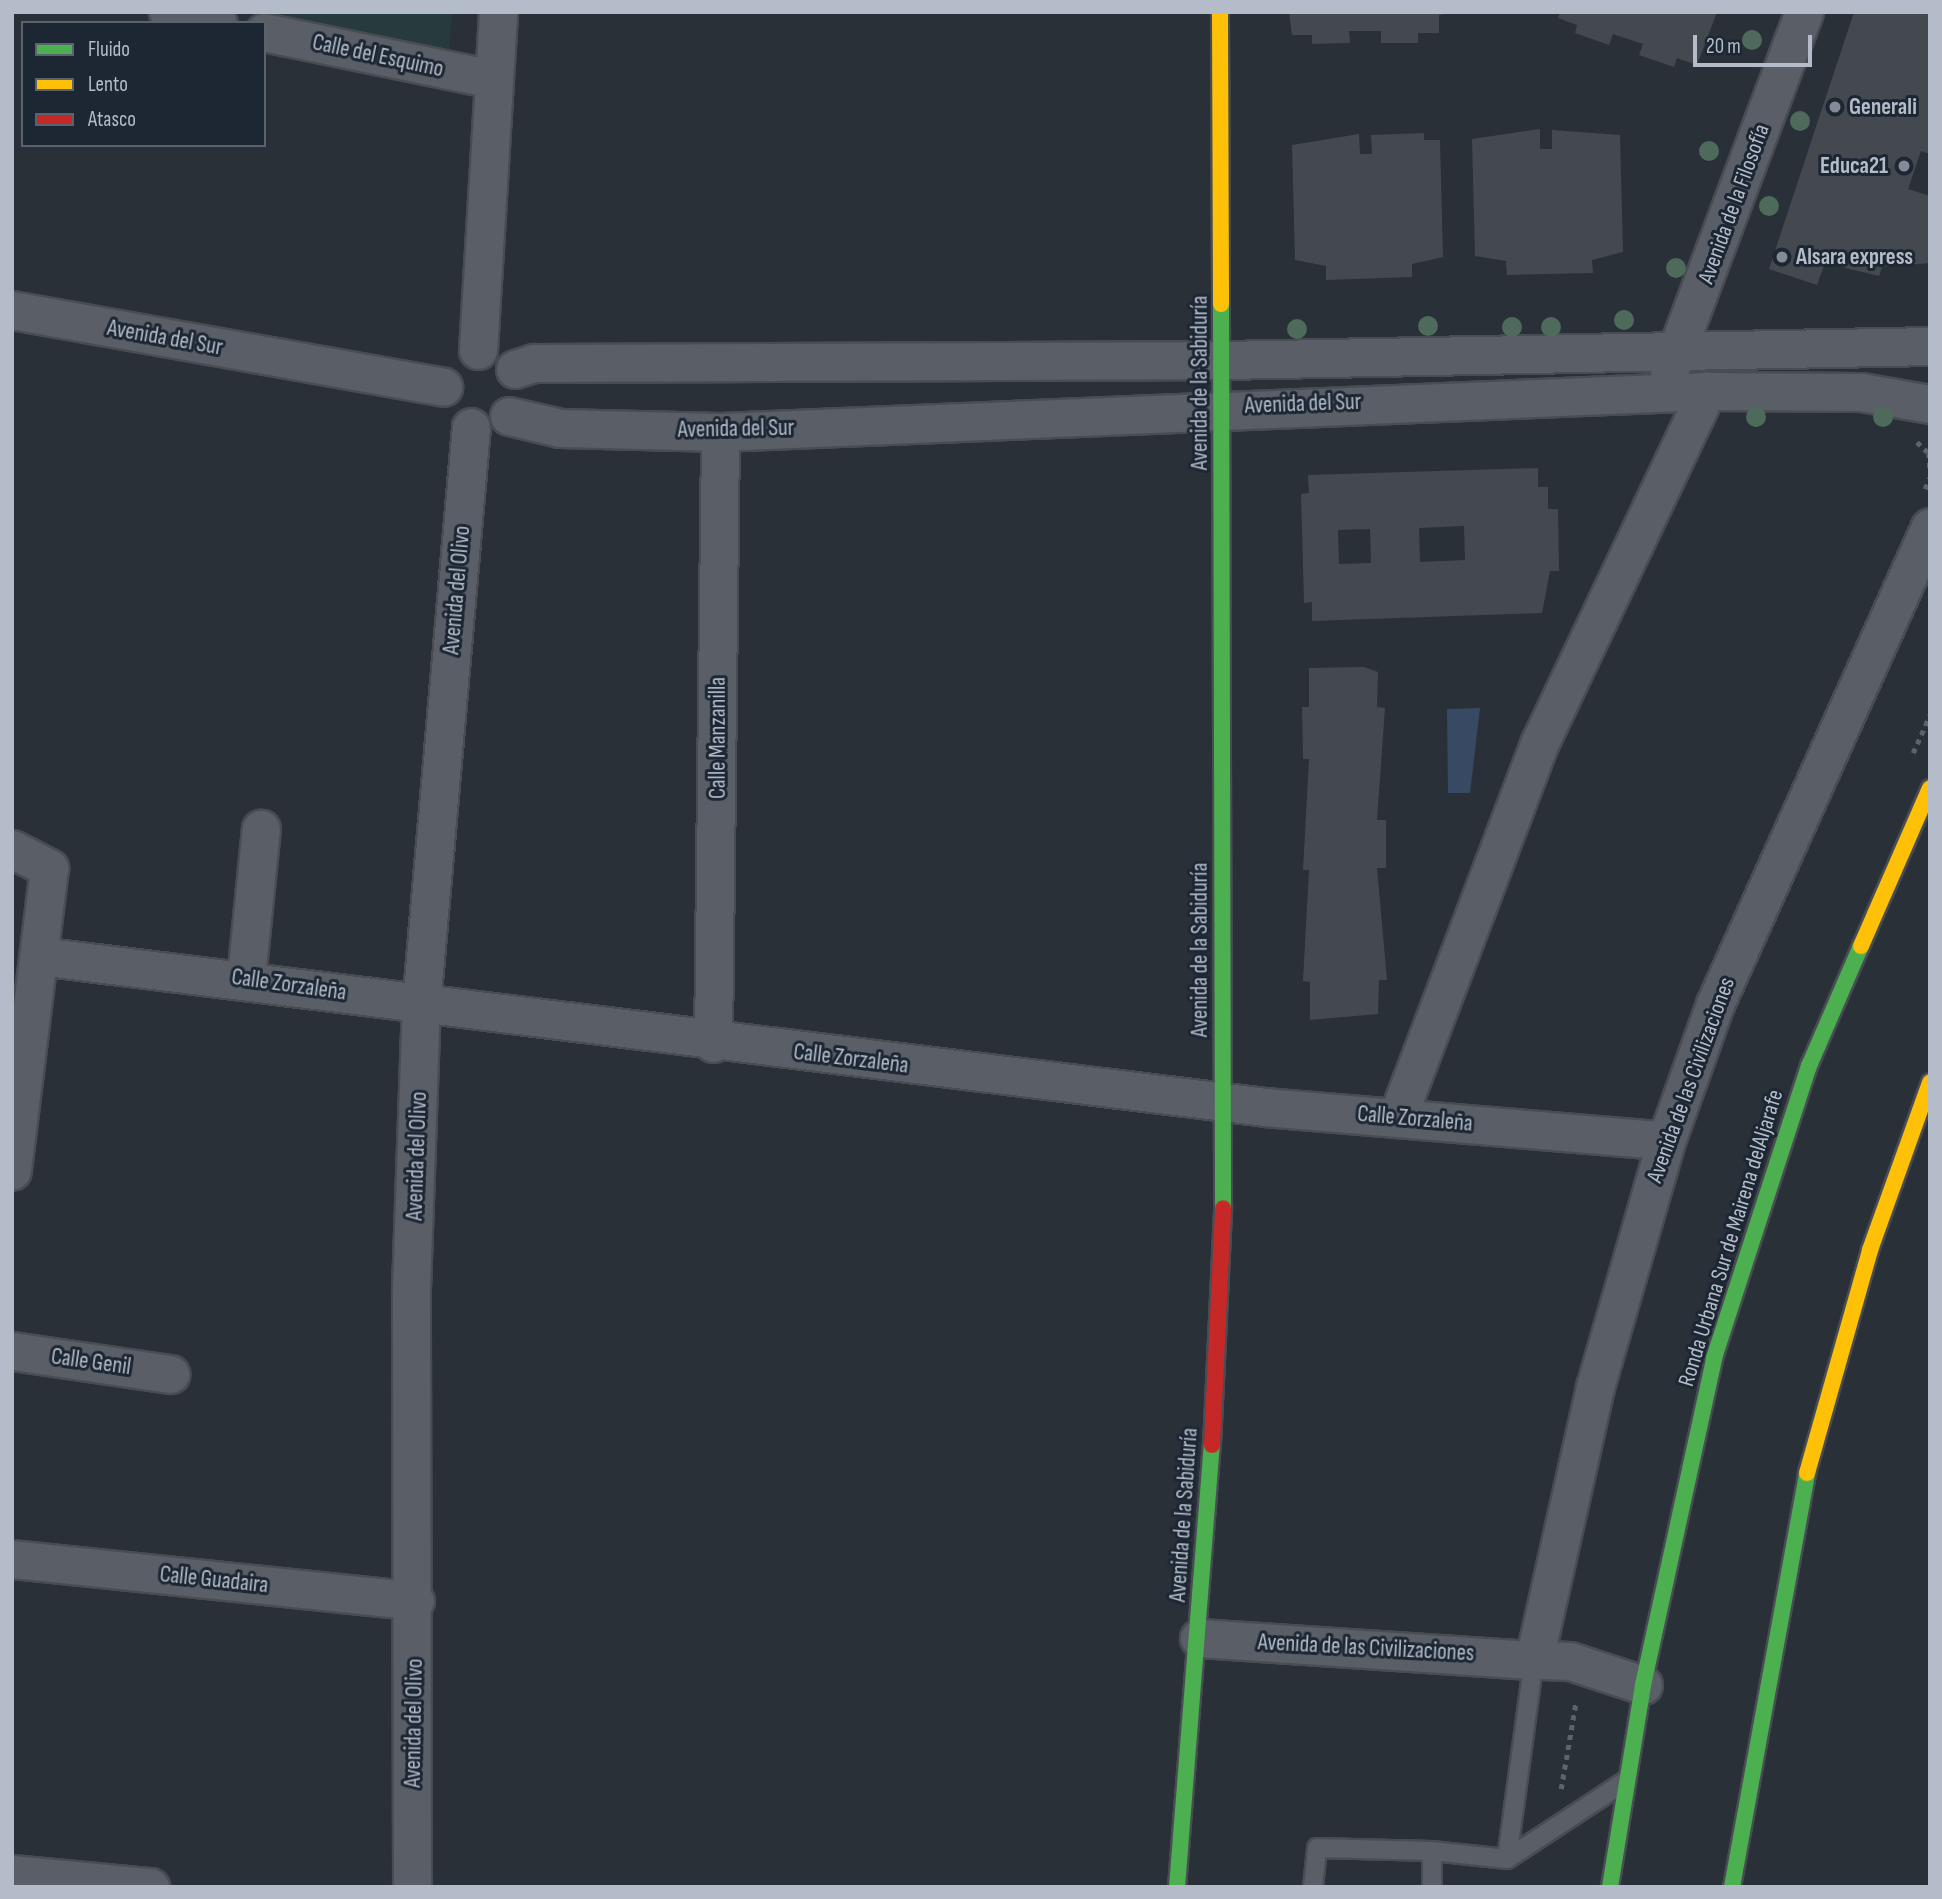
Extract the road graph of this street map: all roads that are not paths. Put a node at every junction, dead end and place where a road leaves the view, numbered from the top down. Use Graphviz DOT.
graph roads {
  1 [pos="168,12"];
  2 [pos="498,12"];
  3 [pos="1220,12"];
  4 [pos="1804,12"];
  5 [pos="209,21"];
  6 [pos="266,32"];
  7 [pos="492,79"];
  8 [pos="12,310"];
  9 [pos="1930,346"];
  10 [pos="478,350"];
  11 [pos="1678,350"];
  12 [pos="1223,360"];
  13 [pos="515,369"];
  14 [pos="443,387"];
  15 [pos="1707,391"];
  16 [pos="1659,394"];
  17 [pos="1930,404"];
  18 [pos="1223,408"];
  19 [pos="509,416"];
  20 [pos="471,427"];
  21 [pos="720,432"];
  22 [pos="1930,527"];
  23 [pos="1930,788"];
  24 [pos="261,830"];
  25 [pos="12,849"];
  26 [pos="39,956"];
  27 [pos="246,978"];
  28 [pos="422,1005"];
  29 [pos="713,1043"];
  30 [pos="1930,1082"];
  31 [pos="1225,1101"];
  32 [pos="1930,1106"];
  33 [pos="1397,1118"];
  34 [pos="1910,1134"];
  35 [pos="1666,1141"];
  36 [pos="12,1171"];
  37 [pos="12,1351"];
  38 [pos="170,1374"];
  39 [pos="12,1559"];
  40 [pos="415,1601"];
  41 [pos="1199,1638"];
  42 [pos="1534,1660"];
  43 [pos="1643,1685"];
  44 [pos="1627,1780"];
  45 [pos="1432,1852"];
  46 [pos="1507,1859"];
  47 [pos="12,1874"];
  48 [pos="150,1887"];
  49 [pos="412,1887"];
  50 [pos="1178,1887"];
  51 [pos="1314,1887"];
  52 [pos="1432,1887"];
  53 [pos="1610,1887"];
  54 [pos="1732,1887"];
  1 -- 5 [label="street"];
  2 -- 7 [label="street"];
  3 -- 12 [label="street, Avenida de la Sabiduría"];
  4 -- 11 [label="street, Avenida de la Filosofía"];
  6 -- 7 [label="street, Calle del Esquimo"];
  7 -- 10 [label="street"];
  8 -- 14 [label="street, Avenida del Sur"];
  9 -- 11 [label="street, Avenida del Sur"];
  10 -- 13 [label="street"];
  10 -- 14 [label="street"];
  11 -- 12 [label="street, Avenida del Sur"];
  11 -- 16 [label="street, Avenida de la Filosofía"];
  12 -- 13 [label="street, Avenida del Sur"];
  12 -- 18 [label="street, Avenida de la Sabiduría"];
  13 -- 19 [label="street"];
  14 -- 20 [label="street"];
  15 -- 16 [label="street, Avenida del Sur"];
  15 -- 17 [label="street, Avenida del Sur"];
  15 -- 33 [label="street"];
  16 -- 18 [label="street, Avenida del Sur"];
  18 -- 21 [label="street, Avenida del Sur"];
  18 -- 31 [label="street, Avenida de la Sabiduría"];
  19 -- 20 [label="street"];
  19 -- 21 [label="street, Avenida del Sur"];
  20 -- 28 [label="street, Avenida del Olivo"];
  21 -- 29 [label="street, Calle Manzanilla"];
  22 -- 35 [label="street, Avenida de las Civilizaciones"];
  23 -- 43 [label="street, Ronda Urbana Sur de Mairena delAljarafe"];
  24 -- 27 [label="street"];
  25 -- 26 [label="street"];
  26 -- 27 [label="street, Calle Zorzaleña"];
  26 -- 36 [label="street"];
  27 -- 28 [label="street, Calle Zorzaleña"];
  28 -- 29 [label="street, Calle Zorzaleña"];
  28 -- 40 [label="street, Avenida del Olivo"];
  29 -- 31 [label="street, Calle Zorzaleña"];
  30 -- 34 [label="street"];
  31 -- 33 [label="street, Calle Zorzaleña"];
  31 -- 41 [label="street, Avenida de la Sabiduría"];
  32 -- 34 [label="lane"];
  33 -- 35 [label="street, Calle Zorzaleña"];
  34 -- 54 [label="street"];
  35 -- 42 [label="street, Avenida de las Civilizaciones"];
  37 -- 38 [label="street, Calle Genil"];
  39 -- 40 [label="street, Calle Guadaira"];
  40 -- 49 [label="street, Avenida del Olivo"];
  41 -- 42 [label="street, Avenida de las Civilizaciones"];
  41 -- 50 [label="street, Avenida de la Sabiduría"];
  42 -- 43 [label="street, Avenida de las Civilizaciones"];
  42 -- 46 [label="lane"];
  43 -- 44 [label="street, Ronda Urbana Sur de Mairena delAljarafe"];
  44 -- 46 [label="lane"];
  44 -- 53 [label="street, Ronda Urbana Sur de Mairena delAljarafe"];
  45 -- 46 [label="lane"];
  45 -- 51 [label="lane"];
  45 -- 52 [label="lane"];
  47 -- 48 [label="street"];
}
